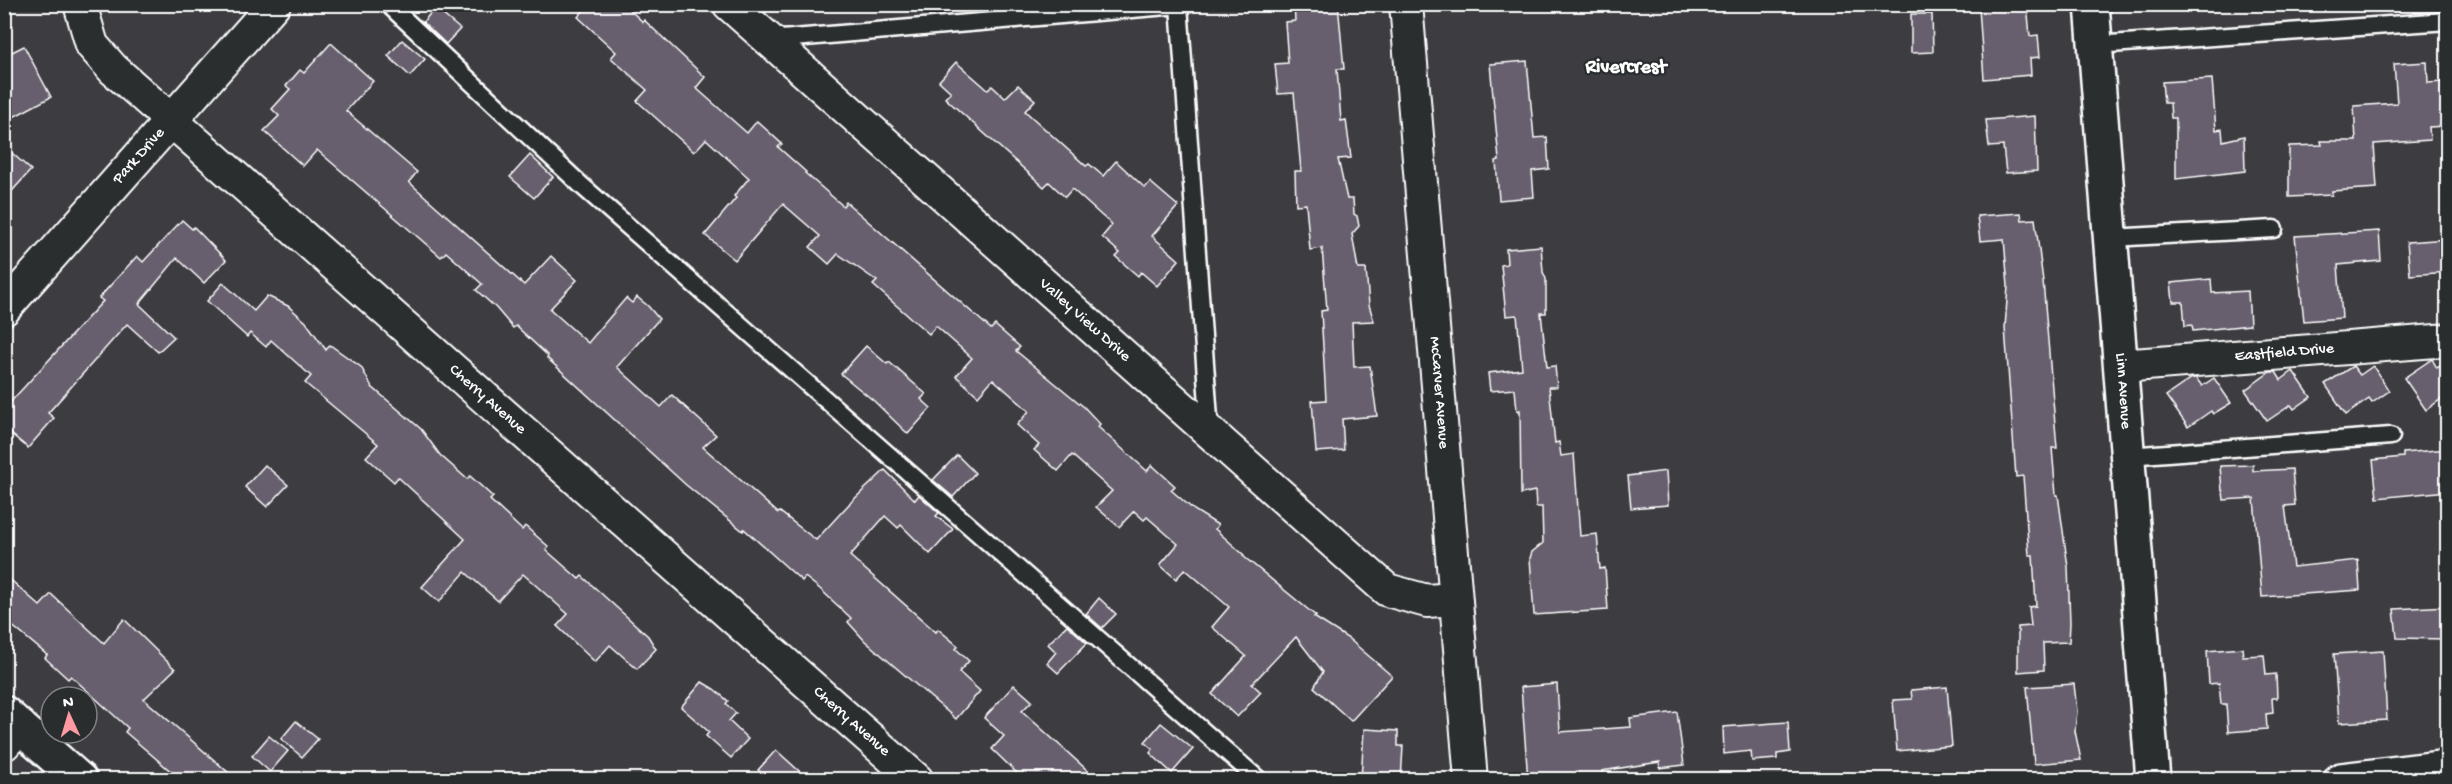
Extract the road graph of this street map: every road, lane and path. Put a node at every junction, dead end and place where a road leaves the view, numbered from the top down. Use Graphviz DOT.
graph roads {
  1 [pos="80,4"];
  2 [pos="274,4"];
  3 [pos="388,4"];
  4 [pos="729,4"];
  5 [pos="1406,4"];
  6 [pos="2092,4"];
  7 [pos="2448,21"];
  8 [pos="769,40"];
  9 [pos="2095,45"];
  10 [pos="172,121"];
  11 [pos="2274,229"];
  12 [pos="2111,238"];
  13 [pos="4,309"];
  14 [pos="2448,340"];
  15 [pos="2121,366"];
  16 [pos="1210,433"];
  17 [pos="2391,436"];
  18 [pos="2128,456"];
  19 [pos="1455,599"];
  20 [pos="10,728"];
  21 [pos="2448,767"];
  22 [pos="80,780"];
  23 [pos="917,780"];
  24 [pos="1258,780"];
  25 [pos="1470,780"];
  26 [pos="2153,780"];
  27 [pos="2341,780"];
  1 -- 10 [label="street, Cherry Avenue"];
  2 -- 10 [label="street, Park Drive"];
  3 -- 24 [label="lane"];
  4 -- 8 [label="street, Valley View Drive"];
  5 -- 19 [label="street, McCarver Avenue"];
  6 -- 9 [label="main road, Linn Avenue"];
  7 -- 9 [label="lane"];
  8 -- 16 [label="street, Valley View Drive"];
  8 -- 16 [label="lane"];
  9 -- 12 [label="main road, Linn Avenue"];
  10 -- 13 [label="street, Park Drive"];
  10 -- 23 [label="street, Cherry Avenue"];
  11 -- 12 [label="lane"];
  12 -- 15 [label="main road, Linn Avenue"];
  14 -- 15 [label="street, Eastfield Drive"];
  15 -- 18 [label="main road, Linn Avenue"];
  16 -- 19 [label="street, Valley View Drive"];
  17 -- 18 [label="lane"];
  18 -- 26 [label="main road, Linn Avenue"];
  19 -- 25 [label="street, McCarver Avenue"];
  20 -- 22 [label="main road"];
  21 -- 27 [label="main road"];
}
